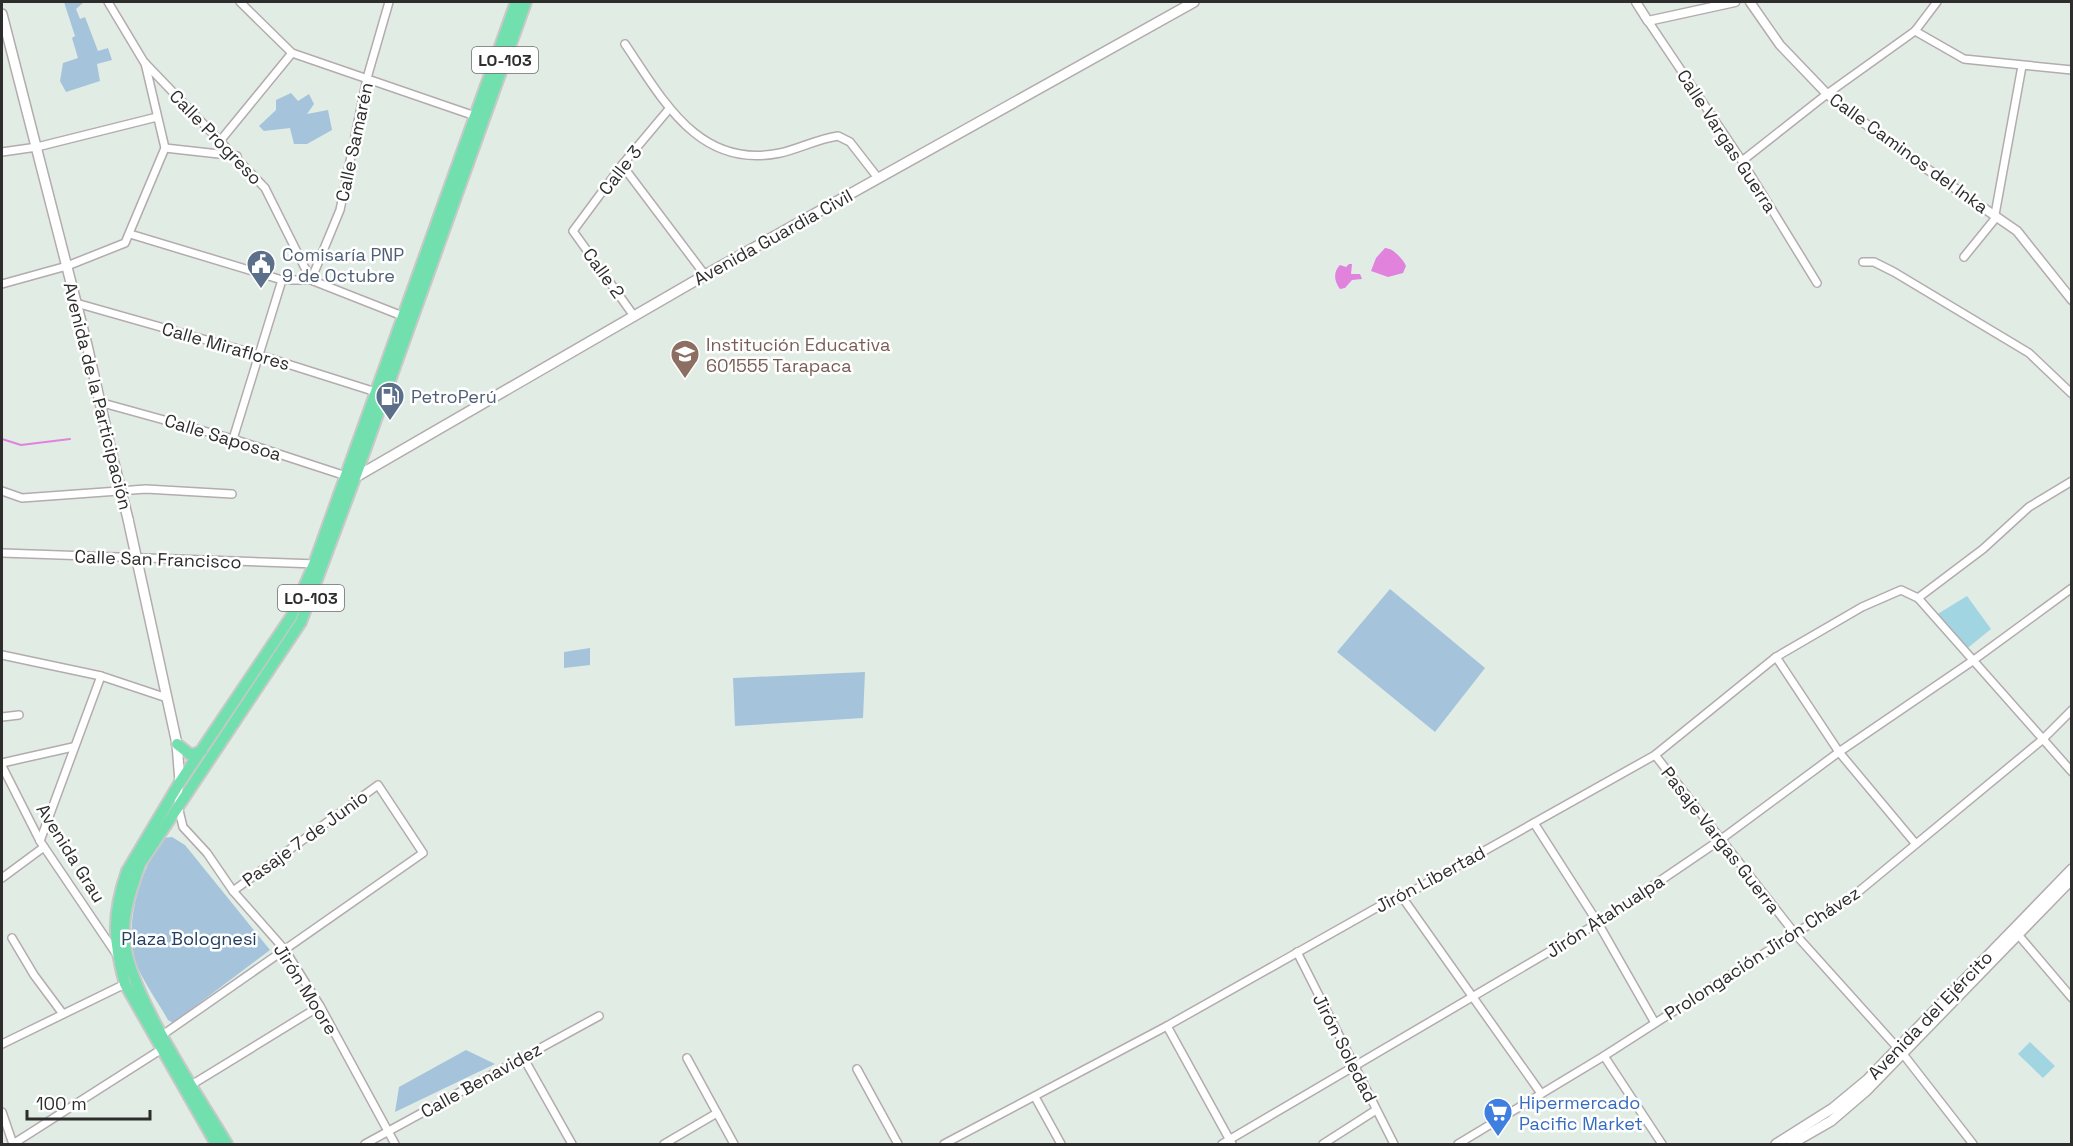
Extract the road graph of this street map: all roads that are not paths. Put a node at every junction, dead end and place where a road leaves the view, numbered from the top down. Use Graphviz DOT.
graph roads {
  1 [pos="108,2"];
  2 [pos="240,2"];
  3 [pos="389,2"];
  4 [pos="516,2"];
  5 [pos="526,2"];
  6 [pos="1194,2"];
  7 [pos="1636,2"];
  8 [pos="1735,2"];
  9 [pos="1750,2"];
  10 [pos="1938,2"];
  11 [pos="2,14"];
  12 [pos="1648,21"];
  13 [pos="1915,31"];
  14 [pos="625,44"];
  15 [pos="292,53"];
  16 [pos="144,62"];
  17 [pos="2022,66"];
  18 [pos="2072,70"];
  19 [pos="367,78"];
  20 [pos="1827,94"];
  21 [pos="669,110"];
  22 [pos="157,117"];
  23 [pos="479,117"];
  24 [pos="220,141"];
  25 [pos="37,147"];
  26 [pos="165,148"];
  27 [pos="2,152"];
  28 [pos="237,156"];
  29 [pos="1742,161"];
  30 [pos="622,165"];
  31 [pos="878,178"];
  32 [pos="1995,215"];
  33 [pos="573,231"];
  34 [pos="130,234"];
  35 [pos="1964,257"];
  36 [pos="1863,262"];
  37 [pos="66,266"];
  38 [pos="705,275"];
  39 [pos="282,280"];
  40 [pos="311,280"];
  41 [pos="1817,283"];
  42 [pos="2,284"];
  43 [pos="2071,297"];
  44 [pos="76,303"];
  45 [pos="634,315"];
  46 [pos="407,317"];
  47 [pos="259,355"];
  48 [pos="380,393"];
  49 [pos="2072,394"];
  50 [pos="99,402"];
  51 [pos="233,439"];
  52 [pos="351,477"];
  53 [pos="2072,481"];
  54 [pos="2,491"];
  55 [pos="232,494"];
  56 [pos="2,553"];
  57 [pos="136,558"];
  58 [pos="319,564"];
  59 [pos="2072,588"];
  60 [pos="1918,598"];
  61 [pos="2,655"];
  62 [pos="1776,657"];
  63 [pos="1971,662"];
  64 [pos="101,676"];
  65 [pos="167,698"];
  66 [pos="2072,710"];
  67 [pos="19,714"];
  68 [pos="2,717"];
  69 [pos="2042,740"];
  70 [pos="177,744"];
  71 [pos="73,747"];
  72 [pos="202,751"];
  73 [pos="1839,752"];
  74 [pos="1655,755"];
  75 [pos="2,764"];
  76 [pos="2072,772"];
  77 [pos="180,782"];
  78 [pos="178,806"];
  79 [pos="1534,823"];
  80 [pos="1720,840"];
  81 [pos="1915,843"];
  82 [pos="42,844"];
  83 [pos="2072,869"];
  84 [pos="2,878"];
  85 [pos="2072,879"];
  86 [pos="233,891"];
  87 [pos="1402,897"];
  88 [pos="1598,923"];
  89 [pos="2016,931"];
  90 [pos="1796,935"];
  91 [pos="12,938"];
  92 [pos="285,950"];
  93 [pos="1297,952"];
  94 [pos="117,955"];
  95 [pos="125,984"];
  96 [pos="1471,998"];
  97 [pos="2072,998"];
  98 [pos="320,1006"];
  99 [pos="63,1014"];
  100 [pos="598,1016"];
  101 [pos="1655,1023"];
  102 [pos="1167,1026"];
  103 [pos="162,1042"];
  104 [pos="2,1044"];
  105 [pos="1900,1051"];
  106 [pos="1604,1056"];
  107 [pos="523,1057"];
  108 [pos="687,1058"];
  109 [pos="1354,1067"];
  110 [pos="857,1069"];
  111 [pos="188,1088"];
  112 [pos="1540,1092"];
  113 [pos="1035,1097"];
  114 [pos="1376,1110"];
  115 [pos="2,1112"];
  116 [pos="717,1113"];
  117 [pos="388,1131"];
  118 [pos="1231,1142"];
  119 [pos="13,1144"];
  120 [pos="216,1144"];
  121 [pos="227,1144"];
  122 [pos="365,1144"];
  123 [pos="395,1144"];
  124 [pos="572,1144"];
  125 [pos="664,1144"];
  126 [pos="734,1144"];
  127 [pos="898,1144"];
  128 [pos="944,1144"];
  129 [pos="1061,1144"];
  130 [pos="1221,1144"];
  131 [pos="1323,1144"];
  132 [pos="1394,1144"];
  133 [pos="1458,1144"];
  134 [pos="1662,1144"];
  135 [pos="1776,1144"];
  136 [pos="1791,1144"];
  137 [pos="1973,1144"];
  1 -- 16 [label="street, Calle Progreso"];
  2 -- 15 [label="street"];
  3 -- 19 [label="street, Calle Samarén"];
  4 -- 23 [label="main road, LO-103"];
  5 -- 23 [label="main road, LO-103"];
  6 -- 31 [label="main road, Avenida Guardia Civil"];
  7 -- 12 [label="street, Calle Vargas Guerra"];
  8 -- 12 [label="street"];
  9 -- 20 [label="street, Calle Caminos del Inka"];
  10 -- 13 [label="street"];
  11 -- 25 [label="main road, Avenida de la Participación"];
  12 -- 29 [label="street, Calle Vargas Guerra"];
  13 -- 17 [label="street"];
  13 -- 20 [label="street"];
  14 -- 21 [label="street"];
  15 -- 19 [label="street"];
  15 -- 24 [label="street"];
  16 -- 22 [label="street"];
  16 -- 24 [label="street, Calle Progreso"];
  17 -- 18 [label="street"];
  17 -- 32 [label="street"];
  19 -- 23 [label="street"];
  19 -- 40 [label="street, Calle Samarén"];
  20 -- 29 [label="street"];
  20 -- 32 [label="street, Calle Caminos del Inka"];
  21 -- 30 [label="street, Calle 3"];
  21 -- 31 [label="street"];
  22 -- 25 [label="street"];
  22 -- 26 [label="street"];
  23 -- 46 [label="main road, LO-103"];
  24 -- 28 [label="street, Calle Progreso"];
  25 -- 27 [label="street"];
  25 -- 37 [label="main road, Avenida de la Participación"];
  26 -- 28 [label="street"];
  26 -- 34 [label="street"];
  28 -- 40 [label="street, Calle Progreso"];
  29 -- 41 [label="street, Calle Vargas Guerra"];
  30 -- 33 [label="street, Calle 3"];
  30 -- 38 [label="street"];
  31 -- 38 [label="main road, Avenida Guardia Civil"];
  32 -- 35 [label="street"];
  32 -- 43 [label="street, Calle Caminos del Inka"];
  33 -- 45 [label="street, Calle 2"];
  34 -- 37 [label="street"];
  34 -- 39 [label="street"];
  36 -- 49 [label="street"];
  37 -- 42 [label="street"];
  37 -- 44 [label="main road, Avenida de la Participación"];
  38 -- 45 [label="main road, Avenida Guardia Civil"];
  39 -- 40 [label="street"];
  39 -- 47 [label="street"];
  40 -- 46 [label="street"];
  44 -- 47 [label="street, Calle Miraflores"];
  44 -- 50 [label="main road, Avenida de la Participación"];
  45 -- 52 [label="main road, Avenida Guardia Civil"];
  46 -- 48 [label="main road, LO-103"];
  47 -- 48 [label="street, Calle Miraflores"];
  47 -- 51 [label="street"];
  48 -- 52 [label="main road, LO-103"];
  50 -- 51 [label="street, Calle Saposoa"];
  50 -- 57 [label="main road, Avenida de la Participación, bridge"];
  51 -- 52 [label="street, Calle Saposoa"];
  52 -- 58 [label="main road, LO-103"];
  53 -- 60 [label="street"];
  54 -- 55 [label="street"];
  56 -- 57 [label="street, Calle San Francisco"];
  57 -- 58 [label="street, Calle San Francisco"];
  57 -- 65 [label="main road, Avenida de la Participación"];
  58 -- 72 [label="main road, LO-103"];
  58 -- 78 [label="main road, LO-103"];
  59 -- 63 [label="street, Jirón Atahualpa"];
  60 -- 62 [label="street, Jirón Libertad"];
  60 -- 63 [label="street"];
  61 -- 64 [label="street"];
  62 -- 73 [label="street"];
  62 -- 74 [label="street, Jirón Libertad"];
  63 -- 69 [label="street"];
  63 -- 73 [label="street, Jirón Atahualpa"];
  64 -- 65 [label="street"];
  64 -- 71 [label="street"];
  65 -- 70 [label="main road, Avenida de la Participación"];
  66 -- 69 [label="street, Prolongación Jirón Chávez"];
  67 -- 68 [label="street"];
  69 -- 76 [label="street"];
  69 -- 81 [label="street, Prolongación Jirón Chávez"];
  70 -- 72 [label="main road"];
  70 -- 77 [label="main road, Avenida de la Participación"];
  71 -- 75 [label="street"];
  71 -- 82 [label="street"];
  72 -- 77 [label="main road, LO-103"];
  73 -- 80 [label="street, Jirón Atahualpa"];
  73 -- 81 [label="street"];
  74 -- 79 [label="street, Jirón Libertad"];
  74 -- 80 [label="street, Pasaje Vargas Guerra"];
  75 -- 82 [label="street, Avenida Grau"];
  77 -- 78 [label="street, Jirón Moore"];
  77 -- 94 [label="main road, Avenida Grau / LO-103"];
  78 -- 86 [label="street, Jirón Moore"];
  78 -- 103 [label="main road, LO-103"];
  79 -- 87 [label="street, Jirón Libertad"];
  79 -- 88 [label="street"];
  80 -- 88 [label="street, Jirón Atahualpa"];
  80 -- 90 [label="street, Pasaje Vargas Guerra"];
  81 -- 90 [label="street, Prolongación Jirón Chávez"];
  82 -- 84 [label="street"];
  82 -- 94 [label="street, Avenida Grau"];
  83 -- 89 [label="main road, Avenida del Ejército"];
  85 -- 89 [label="main road, Avenida del Ejército"];
  86 -- 92 [label="street, Jirón Moore"];
  86 -- 92 [label="street, Pasaje 7 de Junio"];
  87 -- 93 [label="street, Jirón Libertad"];
  87 -- 96 [label="street"];
  88 -- 96 [label="street, Jirón Atahualpa"];
  88 -- 101 [label="street"];
  89 -- 97 [label="street"];
  89 -- 105 [label="main road, Avenida del Ejército"];
  90 -- 101 [label="street, Prolongación Jirón Chávez"];
  90 -- 105 [label="street, Pasaje Vargas Guerra"];
  91 -- 99 [label="street"];
  92 -- 98 [label="street, Jirón Moore"];
  92 -- 103 [label="street"];
  93 -- 102 [label="street, Jirón Libertad"];
  93 -- 109 [label="street, Jirón Soledad"];
  94 -- 95 [label="main road, Avenida Grau / LO-103"];
  95 -- 99 [label="street"];
  95 -- 103 [label="main road, Avenida Grau / LO-103"];
  96 -- 109 [label="street, Jirón Atahualpa"];
  96 -- 112 [label="street"];
  98 -- 111 [label="street"];
  98 -- 117 [label="street, Jirón Moore"];
  99 -- 104 [label="street"];
  100 -- 107 [label="street, Calle Benavidez"];
  101 -- 106 [label="street, Prolongación Jirón Chávez"];
  102 -- 113 [label="street, Jirón Libertad"];
  102 -- 118 [label="street"];
  103 -- 111 [label="main road, Avenida Grau / LO-103"];
  103 -- 119 [label="street"];
  105 -- 135 [label="main road, Avenida del Ejército"];
  105 -- 136 [label="main road, Avenida del Ejército"];
  105 -- 137 [label="street, Pasaje Vargas Guerra"];
  106 -- 112 [label="street, Prolongación Jirón Chávez"];
  106 -- 134 [label="street"];
  107 -- 117 [label="street, Calle Benavidez"];
  107 -- 124 [label="street"];
  108 -- 116 [label="street"];
  109 -- 114 [label="street, Jirón Soledad"];
  109 -- 118 [label="street, Jirón Atahualpa"];
  110 -- 127 [label="street"];
  111 -- 120 [label="main road, Avenida Grau / LO-103"];
  111 -- 121 [label="main road, Avenida Grau / LO-103"];
  112 -- 133 [label="street, Prolongación Jirón Chávez"];
  113 -- 128 [label="street, Jirón Libertad"];
  113 -- 129 [label="street"];
  114 -- 131 [label="street"];
  114 -- 132 [label="street, Jirón Soledad"];
  115 -- 119 [label="street"];
  116 -- 125 [label="street"];
  116 -- 126 [label="street"];
  117 -- 122 [label="street, Calle Benavidez"];
  117 -- 123 [label="street, Jirón Moore"];
  118 -- 130 [label="street, Jirón Atahualpa"];
}
